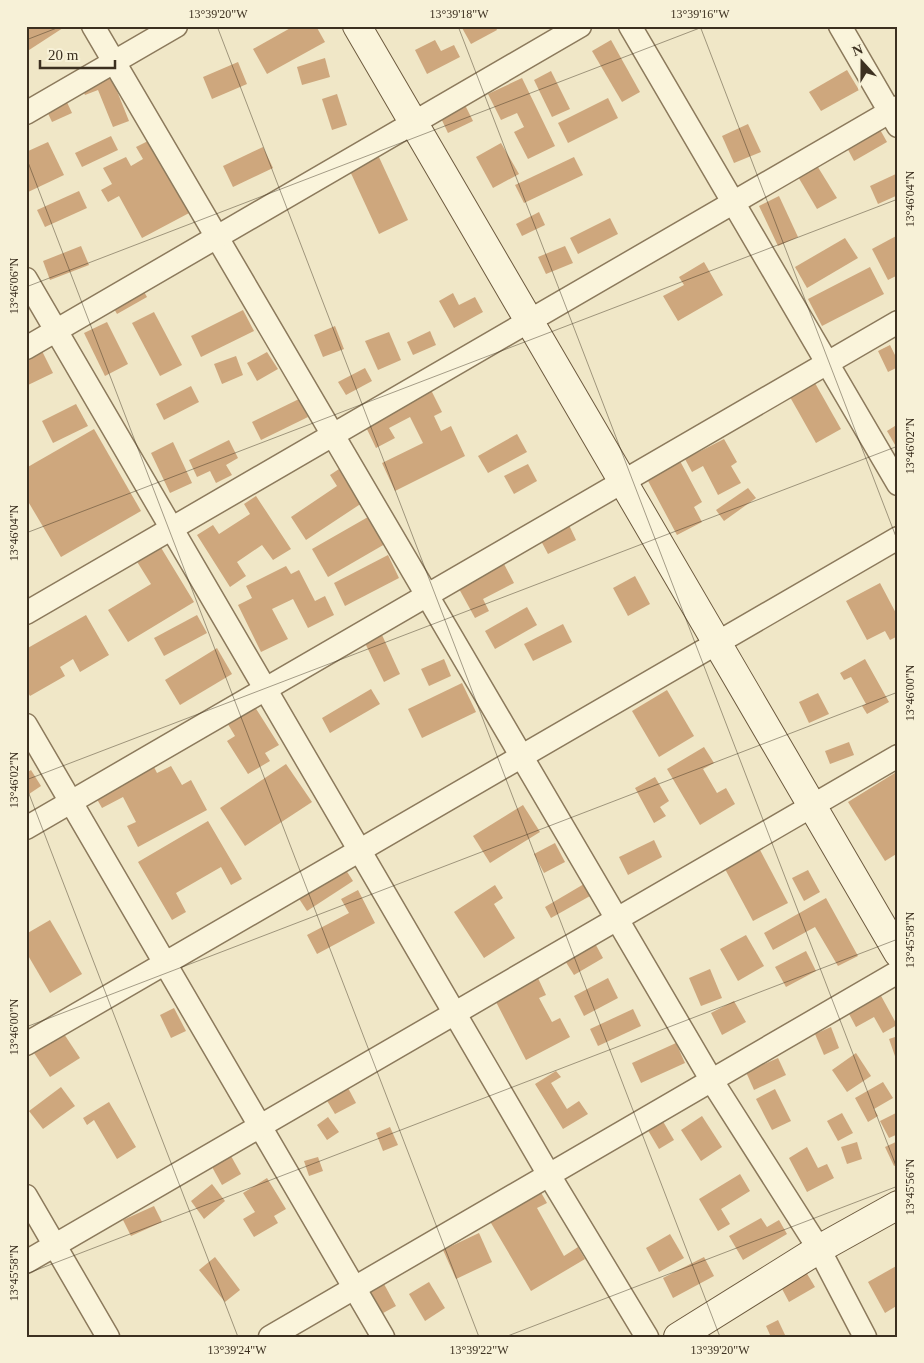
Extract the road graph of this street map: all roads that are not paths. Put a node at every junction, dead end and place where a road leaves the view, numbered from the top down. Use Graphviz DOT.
graph roads {
  1 [pos="93,26"];
  2 [pos="176,26"];
  3 [pos="357,26"];
  4 [pos="580,26"];
  5 [pos="630,26"];
  6 [pos="840,26"];
  7 [pos="114,62"];
  8 [pos="26,113"];
  9 [pos="895,115"];
  10 [pos="413,123"];
  11 [pos="733,203"];
  12 [pos="217,237"];
  13 [pos="26,279"];
  14 [pos="529,322"];
  15 [pos="898,322"];
  16 [pos="56,330"];
  17 [pos="26,348"];
  18 [pos="827,363"];
  19 [pos="333,435"];
  20 [pos="623,482"];
  21 [pos="898,484"];
  22 [pos="172,529"];
  23 [pos="898,538"];
  24 [pos="427,595"];
  25 [pos="26,614"];
  26 [pos="717,643"];
  27 [pos="266,689"];
  28 [pos="26,725"];
  29 [pos="898,756"];
  30 [pos="522,757"];
  31 [pos="71,802"];
  32 [pos="812,806"];
  33 [pos="26,828"];
  34 [pos="360,850"];
  35 [pos="617,919"];
  36 [pos="898,953"];
  37 [pos="165,964"];
  38 [pos="898,972"];
  39 [pos="455,1013"];
  40 [pos="26,1044"];
  41 [pos="712,1080"];
  42 [pos="260,1126"];
  43 [pos="549,1175"];
  44 [pos="26,1196"];
  45 [pos="898,1205"];
  46 [pos="55,1246"];
  47 [pos="819,1249"];
  48 [pos="26,1262"];
  49 [pos="355,1288"];
  50 [pos="108,1337"];
  51 [pos="270,1337"];
  52 [pos="383,1337"];
  53 [pos="647,1337"];
  54 [pos="678,1337"];
  55 [pos="865,1337"];
  1 -- 7 [label="street"];
  2 -- 7 [label="street"];
  3 -- 10 [label="main road"];
  4 -- 10 [label="street"];
  5 -- 11 [label="street"];
  6 -- 9 [label="street"];
  7 -- 8 [label="street"];
  7 -- 12 [label="street"];
  9 -- 11 [label="street"];
  10 -- 12 [label="street"];
  10 -- 14 [label="main road"];
  11 -- 14 [label="street"];
  11 -- 18 [label="street"];
  12 -- 16 [label="street"];
  12 -- 19 [label="street"];
  13 -- 16 [label="street"];
  14 -- 19 [label="street"];
  14 -- 20 [label="main road"];
  15 -- 18 [label="street"];
  16 -- 17 [label="street"];
  16 -- 22 [label="street"];
  18 -- 20 [label="street"];
  18 -- 21 [label="street"];
  19 -- 22 [label="street"];
  19 -- 24 [label="street"];
  20 -- 24 [label="street"];
  20 -- 26 [label="main road"];
  22 -- 25 [label="street"];
  22 -- 27 [label="street"];
  23 -- 26 [label="street"];
  24 -- 27 [label="street"];
  24 -- 30 [label="street"];
  26 -- 30 [label="street"];
  26 -- 32 [label="main road"];
  27 -- 31 [label="street"];
  27 -- 34 [label="street"];
  28 -- 31 [label="street"];
  29 -- 32 [label="street"];
  30 -- 34 [label="street"];
  30 -- 35 [label="street"];
  31 -- 33 [label="street"];
  31 -- 37 [label="street"];
  32 -- 35 [label="street"];
  32 -- 36 [label="main road"];
  34 -- 37 [label="street"];
  34 -- 39 [label="street"];
  35 -- 39 [label="street"];
  35 -- 41 [label="street"];
  37 -- 40 [label="street"];
  37 -- 42 [label="street"];
  38 -- 41 [label="street"];
  39 -- 42 [label="street"];
  39 -- 43 [label="street"];
  41 -- 43 [label="street"];
  41 -- 47 [label="street"];
  42 -- 46 [label="street"];
  42 -- 49 [label="street"];
  43 -- 49 [label="street"];
  43 -- 53 [label="street"];
  44 -- 46 [label="street"];
  45 -- 47 [label="main road"];
  46 -- 48 [label="street"];
  46 -- 50 [label="street"];
  47 -- 54 [label="main road"];
  47 -- 55 [label="street"];
  49 -- 51 [label="street"];
  49 -- 52 [label="street"];
}
